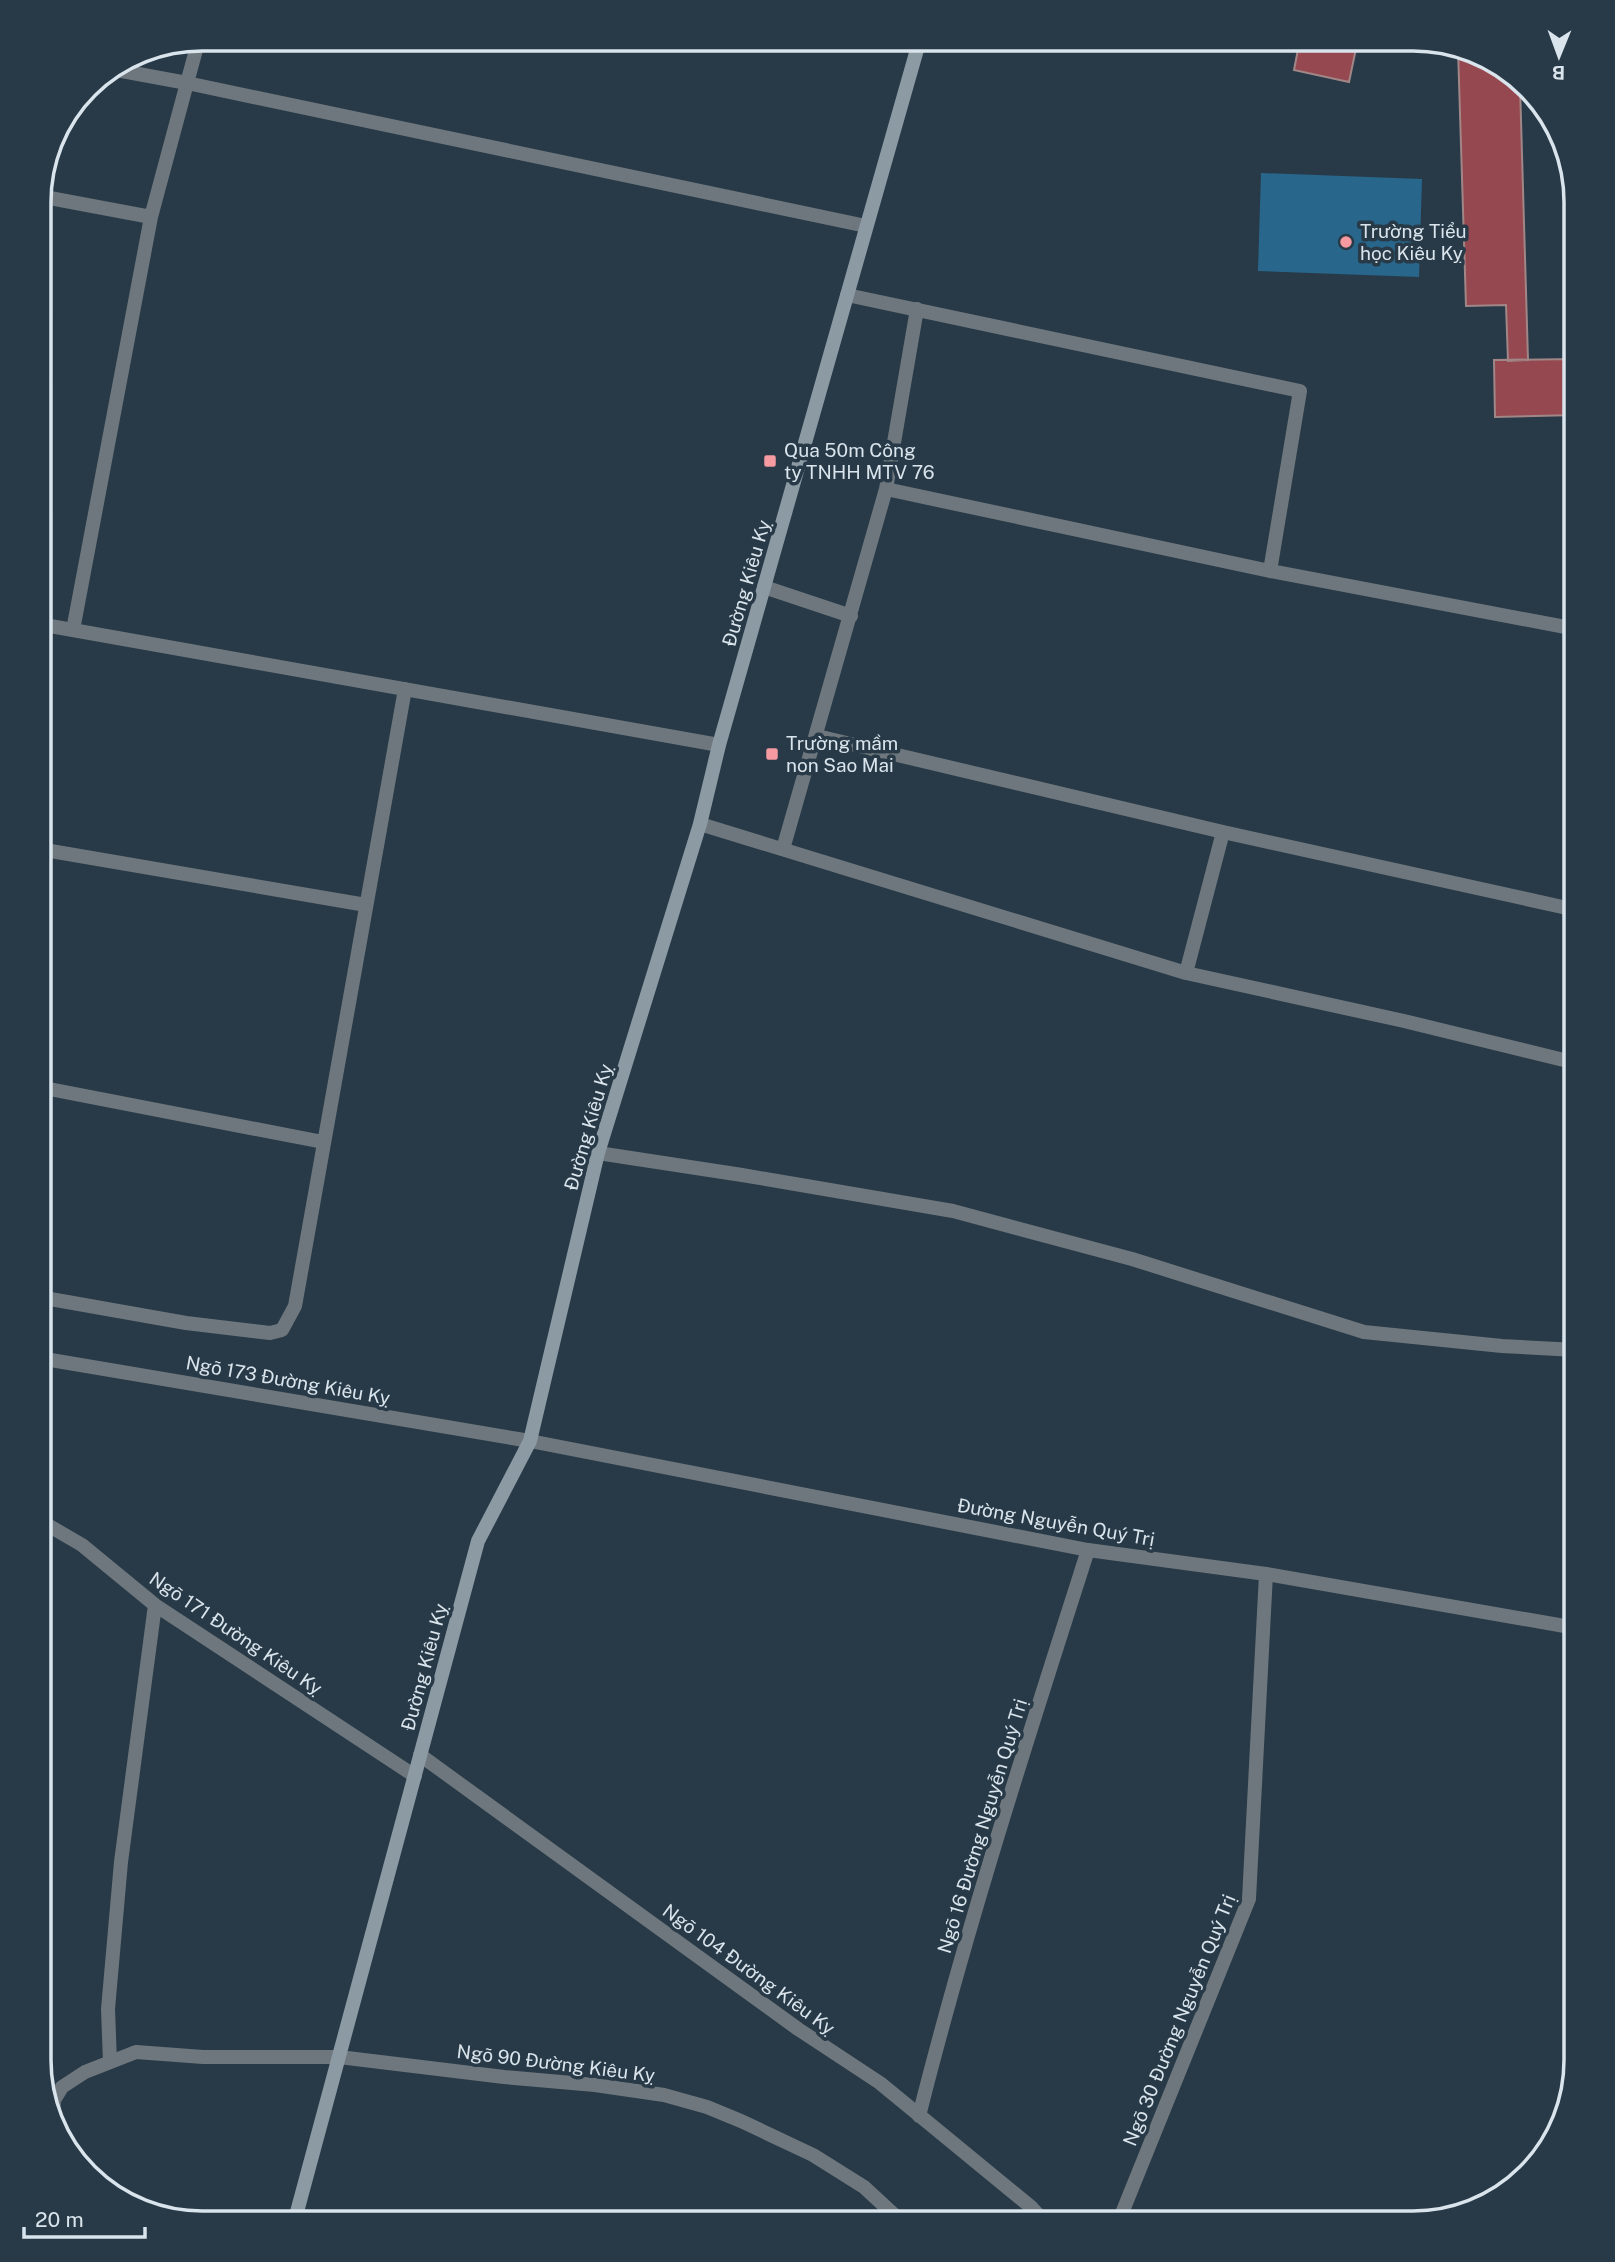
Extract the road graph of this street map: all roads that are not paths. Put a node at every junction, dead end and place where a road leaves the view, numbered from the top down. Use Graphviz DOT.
graph roads {
  1 [pos="196,51"];
  2 [pos="916,51"];
  3 [pos="125,72"];
  4 [pos="187,83"];
  5 [pos="51,198"];
  6 [pos="150,217"];
  7 [pos="866,226"];
  8 [pos="847,295"];
  9 [pos="917,309"];
  10 [pos="886,489"];
  11 [pos="1270,570"];
  12 [pos="764,587"];
  13 [pos="850,617"];
  14 [pos="51,626"];
  15 [pos="1564,627"];
  16 [pos="73,630"];
  17 [pos="405,689"];
  18 [pos="817,736"];
  19 [pos="719,745"];
  20 [pos="700,824"];
  21 [pos="1223,832"];
  22 [pos="783,849"];
  23 [pos="51,851"];
  24 [pos="366,905"];
  25 [pos="1564,907"];
  26 [pos="1186,973"];
  27 [pos="1564,1060"];
  28 [pos="51,1089"];
  29 [pos="323,1142"];
  30 [pos="598,1153"];
  31 [pos="51,1299"];
  32 [pos="1564,1349"];
  33 [pos="51,1360"];
  34 [pos="530,1441"];
  35 [pos="51,1527"];
  36 [pos="1088,1550"];
  37 [pos="1266,1574"];
  38 [pos="155,1605"];
  39 [pos="1564,1626"];
  40 [pos="420,1755"];
  41 [pos="415,1776"];
  42 [pos="338,2057"];
  43 [pos="110,2062"];
  44 [pos="56,2097"];
  45 [pos="919,2116"];
  46 [pos="296,2211"];
  47 [pos="890,2211"];
  48 [pos="1035,2211"];
  49 [pos="1123,2211"];
  1 -- 4 [label="street"];
  2 -- 7 [label="main road, Đường Kiêu Kỵ"];
  3 -- 4 [label="street"];
  4 -- 6 [label="street"];
  4 -- 7 [label="street"];
  5 -- 6 [label="street"];
  6 -- 16 [label="street"];
  7 -- 8 [label="main road, Đường Kiêu Kỵ"];
  8 -- 9 [label="street"];
  8 -- 12 [label="main road, Đường Kiêu Kỵ"];
  9 -- 10 [label="street"];
  9 -- 11 [label="street"];
  10 -- 11 [label="street"];
  10 -- 13 [label="street"];
  11 -- 15 [label="street"];
  12 -- 13 [label="street"];
  12 -- 19 [label="main road, Đường Kiêu Kỵ"];
  13 -- 18 [label="street"];
  14 -- 16 [label="street"];
  16 -- 17 [label="street"];
  17 -- 19 [label="street"];
  17 -- 24 [label="street"];
  18 -- 21 [label="street"];
  18 -- 22 [label="street"];
  19 -- 20 [label="main road, Đường Kiêu Kỵ"];
  20 -- 22 [label="street"];
  20 -- 30 [label="main road, Đường Kiêu Kỵ"];
  21 -- 25 [label="street"];
  21 -- 26 [label="street"];
  22 -- 26 [label="street"];
  23 -- 24 [label="street"];
  24 -- 29 [label="street"];
  26 -- 27 [label="street"];
  28 -- 29 [label="street"];
  29 -- 31 [label="street"];
  30 -- 32 [label="street"];
  30 -- 34 [label="main road, Đường Kiêu Kỵ"];
  33 -- 34 [label="street, Ngõ 173 Đường Kiêu Kỵ"];
  34 -- 36 [label="street, Đường Nguyễn Quý Trị"];
  34 -- 40 [label="main road, Đường Kiêu Kỵ"];
  35 -- 38 [label="street, Ngõ 171 Đường Kiêu Kỵ"];
  36 -- 37 [label="street, Đường Nguyễn Quý Trị"];
  36 -- 45 [label="street, Ngõ 16 Đường Nguyễn Quý Trị"];
  37 -- 39 [label="street, Đường Nguyễn Quý Trị"];
  37 -- 49 [label="street, Ngõ 30 Đường Nguyễn Quý Trị"];
  38 -- 41 [label="street, Ngõ 171 Đường Kiêu Kỵ"];
  38 -- 43 [label="street"];
  40 -- 41 [label="main road, Đường Kiêu Kỵ"];
  40 -- 45 [label="street, Ngõ 104 Đường Kiêu Kỵ"];
  41 -- 42 [label="main road, Đường Kiêu Kỵ"];
  42 -- 43 [label="street, Ngõ 90 Đường Kiêu Kỵ"];
  42 -- 46 [label="main road, Đường Kiêu Kỵ"];
  42 -- 47 [label="street, Ngõ 90 Đường Kiêu Kỵ"];
  43 -- 44 [label="street, Ngõ 90 Đường Kiêu Kỵ"];
  45 -- 48 [label="street, Ngõ 104 Đường Kiêu Kỵ"];
}
